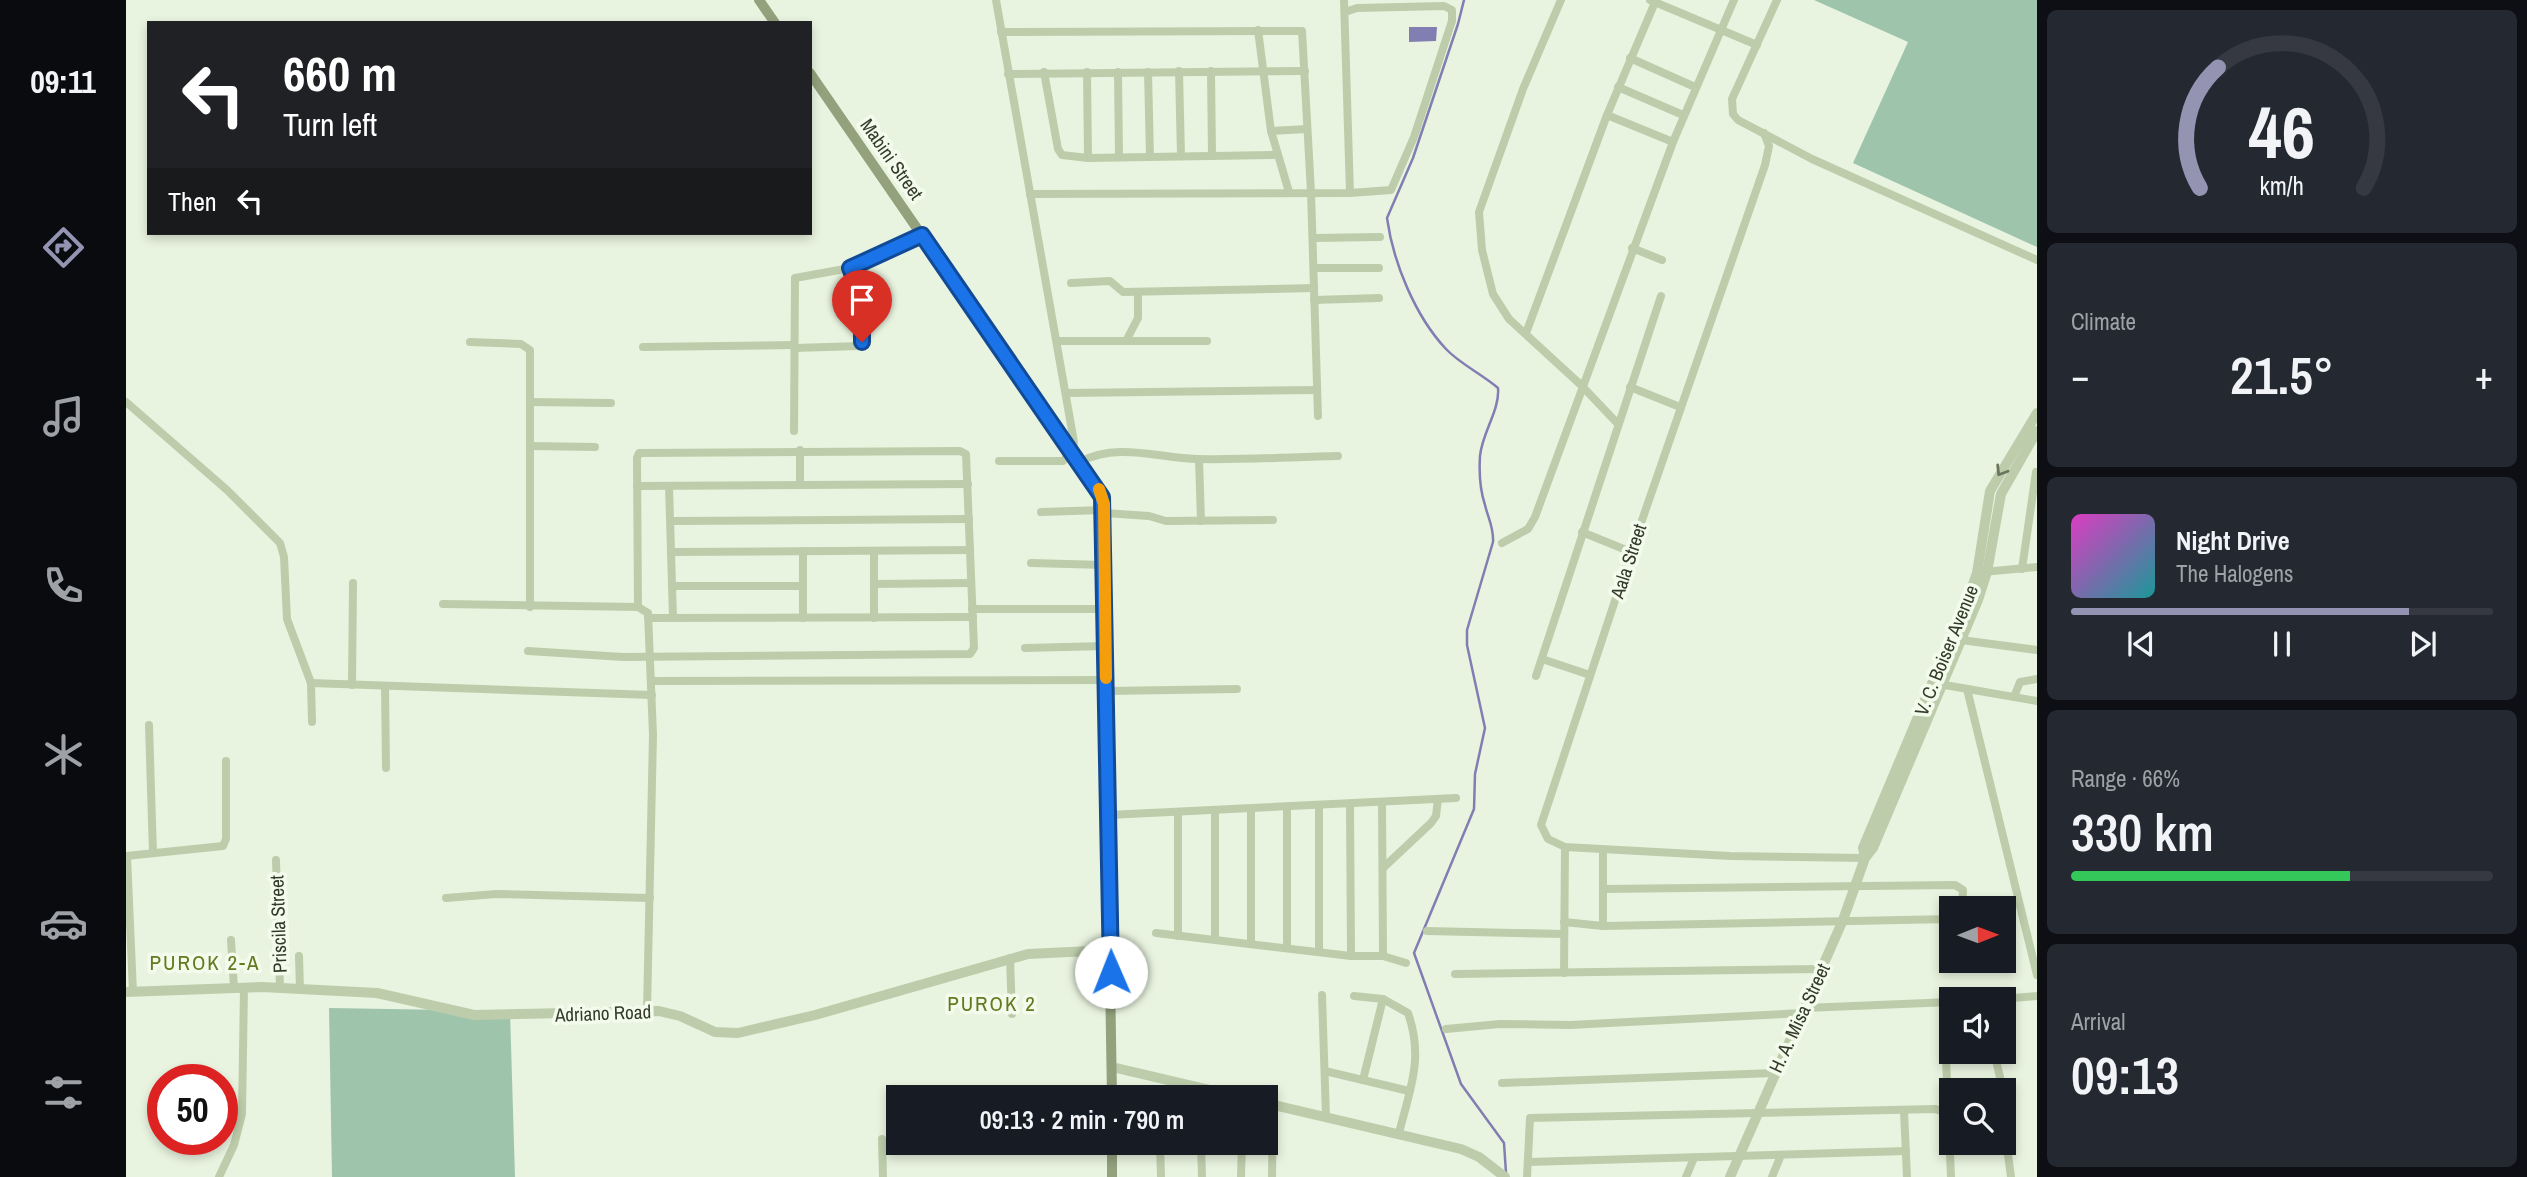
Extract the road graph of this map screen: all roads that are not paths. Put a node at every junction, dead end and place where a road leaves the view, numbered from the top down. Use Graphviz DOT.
graph roads {
  1 [pos="759,0"];
  2 [pos="996,0"];
  3 [pos="1344,0"];
  4 [pos="1561,0"];
  5 [pos="1734,0"];
  6 [pos="1777,0"];
  7 [pos="1654,1"];
  8 [pos="1345,12"];
  9 [pos="774,21"];
  10 [pos="1258,30"];
  11 [pos="1720,31"];
  12 [pos="1001,32"];
  13 [pos="1757,45"];
  14 [pos="1630,58"];
  15 [pos="1180,71"];
  16 [pos="1211,71"];
  17 [pos="1263,71"];
  18 [pos="1306,71"];
  19 [pos="1044,72"];
  20 [pos="1087,72"];
  21 [pos="1118,72"];
  22 [pos="1148,72"];
  23 [pos="1009,74"];
  24 [pos="812,76"];
  25 [pos="1618,87"];
  26 [pos="1695,87"];
  27 [pos="1607,115"];
  28 [pos="1683,115"];
  29 [pos="1307,130"];
  30 [pos="1272,131"];
  31 [pos="1764,133"];
  32 [pos="1673,142"];
  33 [pos="1276,155"];
  34 [pos="1181,156"];
  35 [pos="1212,156"];
  36 [pos="1119,157"];
  37 [pos="1150,157"];
  38 [pos="1088,158"];
  39 [pos="1289,192"];
  40 [pos="1311,192"];
  41 [pos="1350,193"];
  42 [pos="1030,194"];
  43 [pos="922,235"];
  44 [pos="1380,237"];
  45 [pos="1313,238"];
  46 [pos="1632,248"];
  47 [pos="1662,260"];
  48 [pos="2037,260"];
  49 [pos="850,268"];
  50 [pos="1314,268"];
  51 [pos="1379,268"];
  52 [pos="1072,283"];
  53 [pos="1314,288"];
  54 [pos="1138,293"];
  55 [pos="1661,296"];
  56 [pos="1378,298"];
  57 [pos="1314,300"];
  58 [pos="1526,333"];
  59 [pos="1058,341"];
  60 [pos="1126,341"];
  61 [pos="1206,341"];
  62 [pos="470,342"];
  63 [pos="794,346"];
  64 [pos="643,347"];
  65 [pos="1581,385"];
  66 [pos="1630,387"];
  67 [pos="1317,390"];
  68 [pos="1067,393"];
  69 [pos="126,402"];
  70 [pos="530,402"];
  71 [pos="611,403"];
  72 [pos="1680,407"];
  73 [pos="2037,413"];
  74 [pos="1318,416"];
  75 [pos="1618,424"];
  76 [pos="794,430"];
  77 [pos="2032,433"];
  78 [pos="530,446"];
  79 [pos="595,447"];
  80 [pos="800,450"];
  81 [pos="1072,452"];
  82 [pos="1338,456"];
  83 [pos="1199,459"];
  84 [pos="999,461"];
  85 [pos="1080,462"];
  86 [pos="2036,472"];
  87 [pos="968,484"];
  88 [pos="800,485"];
  89 [pos="637,486"];
  90 [pos="669,486"];
  91 [pos="1041,512"];
  92 [pos="1104,512"];
  93 [pos="969,519"];
  94 [pos="671,520"];
  95 [pos="1273,520"];
  96 [pos="1201,521"];
  97 [pos="1583,531"];
  98 [pos="1502,544"];
  99 [pos="970,550"];
  100 [pos="803,551"];
  101 [pos="672,552"];
  102 [pos="874,552"];
  103 [pos="1631,552"];
  104 [pos="1031,563"];
  105 [pos="1104,565"];
  106 [pos="2037,567"];
  107 [pos="2022,569"];
  108 [pos="1982,572"];
  109 [pos="353,583"];
  110 [pos="971,583"];
  111 [pos="874,584"];
  112 [pos="674,586"];
  113 [pos="803,586"];
  114 [pos="443,604"];
  115 [pos="530,607"];
  116 [pos="638,607"];
  117 [pos="1105,609"];
  118 [pos="972,613"];
  119 [pos="648,618"];
  120 [pos="673,618"];
  121 [pos="803,618"];
  122 [pos="874,618"];
  123 [pos="1961,640"];
  124 [pos="1105,646"];
  125 [pos="1025,648"];
  126 [pos="2037,650"];
  127 [pos="528,651"];
  128 [pos="650,657"];
  129 [pos="1542,659"];
  130 [pos="1536,676"];
  131 [pos="1590,676"];
  132 [pos="2037,679"];
  133 [pos="651,681"];
  134 [pos="311,683"];
  135 [pos="1937,683"];
  136 [pos="352,685"];
  137 [pos="385,685"];
  138 [pos="1107,686"];
  139 [pos="1237,689"];
  140 [pos="1966,689"];
  141 [pos="652,695"];
  142 [pos="2014,697"];
  143 [pos="2037,701"];
  144 [pos="312,722"];
  145 [pos="149,725"];
  146 [pos="226,761"];
  147 [pos="386,768"];
  148 [pos="1456,798"];
  149 [pos="1437,799"];
  150 [pos="1381,802"];
  151 [pos="1350,805"];
  152 [pos="1319,806"];
  153 [pos="1287,807"];
  154 [pos="1251,809"];
  155 [pos="1215,810"];
  156 [pos="1178,812"];
  157 [pos="1110,815"];
  158 [pos="1564,847"];
  159 [pos="1603,850"];
  160 [pos="1867,851"];
  161 [pos="153,853"];
  162 [pos="127,856"];
  163 [pos="276,860"];
  164 [pos="1383,868"];
  165 [pos="1855,886"];
  166 [pos="1603,889"];
  167 [pos="1962,896"];
  168 [pos="446,898"];
  169 [pos="650,898"];
  170 [pos="1939,919"];
  171 [pos="1843,920"];
  172 [pos="1564,922"];
  173 [pos="1602,926"];
  174 [pos="1427,931"];
  175 [pos="1156,933"];
  176 [pos="1564,934"];
  177 [pos="1178,936"];
  178 [pos="231,940"];
  179 [pos="1215,940"];
  180 [pos="1251,944"];
  181 [pos="1287,948"];
  182 [pos="1111,950"];
  183 [pos="1319,952"];
  184 [pos="299,956"];
  185 [pos="1351,956"];
  186 [pos="1383,956"];
  187 [pos="1010,958"];
  188 [pos="1406,963"];
  189 [pos="1822,968"];
  190 [pos="1564,973"];
  191 [pos="1455,974"];
  192 [pos="2037,975"];
  193 [pos="239,988"];
  194 [pos="280,988"];
  195 [pos="300,990"];
  196 [pos="130,992"];
  197 [pos="1322,995"];
  198 [pos="1354,996"];
  199 [pos="2037,996"];
  200 [pos="2016,998"];
  201 [pos="1383,999"];
  202 [pos="1939,1003"];
  203 [pos="1804,1010"];
  204 [pos="647,1011"];
  205 [pos="1012,1014"];
  206 [pos="1446,1029"];
  207 [pos="1112,1068"];
  208 [pos="1325,1071"];
  209 [pos="1774,1073"];
  210 [pos="1363,1080"];
  211 [pos="1502,1083"];
  212 [pos="1112,1085"];
  213 [pos="1173,1085"];
  214 [pos="1409,1091"];
  215 [pos="1278,1106"];
  216 [pos="1904,1111"];
  217 [pos="1939,1112"];
  218 [pos="1756,1114"];
  219 [pos="1326,1117"];
  220 [pos="1399,1133"];
  221 [pos="883,1139"];
  222 [pos="1906,1151"];
  223 [pos="1112,1155"];
  224 [pos="1160,1155"];
  225 [pos="1202,1155"];
  226 [pos="1242,1155"];
  227 [pos="1271,1155"];
  228 [pos="1781,1155"];
  229 [pos="1951,1155"];
  230 [pos="2008,1155"];
  231 [pos="1738,1157"];
  232 [pos="1694,1158"];
  233 [pos="1528,1162"];
  234 [pos="219,1177"];
  235 [pos="883,1177"];
  236 [pos="1112,1177"];
  237 [pos="1161,1177"];
  238 [pos="1202,1177"];
  239 [pos="1241,1177"];
  240 [pos="1272,1177"];
  241 [pos="1505,1177"];
  242 [pos="1527,1177"];
  243 [pos="1686,1177"];
  244 [pos="1730,1177"];
  245 [pos="1772,1177"];
  246 [pos="1907,1177"];
  247 [pos="1951,1177"];
  248 [pos="2011,1177"];
  1 -- 9 [label="main road"];
  2 -- 12 [label="street"];
  3 -- 8 [label="street"];
  4 -- 58 [label="street"];
  5 -- 11 [label="street"];
  6 -- 13 [label="street"];
  7 -- 11 [label="street"];
  7 -- 14 [label="street"];
  8 -- 41 [label="street"];
  8 -- 41 [label="street"];
  10 -- 12 [label="street"];
  10 -- 17 [label="street"];
  10 -- 18 [label="street"];
  11 -- 13 [label="street"];
  11 -- 26 [label="street"];
  12 -- 23 [label="street"];
  13 -- 31 [label="street"];
  14 -- 25 [label="street"];
  14 -- 26 [label="street"];
  15 -- 16 [label="street"];
  15 -- 22 [label="street"];
  15 -- 34 [label="street"];
  16 -- 17 [label="street"];
  16 -- 35 [label="street"];
  17 -- 18 [label="street"];
  17 -- 30 [label="street"];
  18 -- 29 [label="street"];
  19 -- 20 [label="street"];
  19 -- 23 [label="street"];
  19 -- 38 [label="street"];
  20 -- 21 [label="street"];
  20 -- 38 [label="street"];
  21 -- 22 [label="street"];
  21 -- 36 [label="street"];
  22 -- 37 [label="street"];
  23 -- 42 [label="street"];
  24 -- 43 [label="main road, Mabini Street"];
  25 -- 27 [label="street"];
  25 -- 28 [label="street"];
  26 -- 28 [label="street"];
  27 -- 32 [label="street"];
  27 -- 58 [label="street"];
  28 -- 32 [label="street"];
  29 -- 30 [label="street"];
  29 -- 40 [label="street"];
  30 -- 33 [label="street"];
  31 -- 48 [label="street"];
  31 -- 72 [label="street, Aala Street"];
  32 -- 46 [label="street"];
  33 -- 35 [label="street"];
  33 -- 39 [label="street"];
  34 -- 35 [label="street"];
  34 -- 37 [label="street"];
  36 -- 37 [label="street"];
  36 -- 38 [label="street"];
  39 -- 40 [label="street"];
  39 -- 42 [label="street"];
  40 -- 41 [label="street"];
  40 -- 45 [label="street"];
  42 -- 59 [label="street"];
  43 -- 49 [label="street"];
  43 -- 81 [label="main road, Mabini Street"];
  44 -- 45 [label="street"];
  45 -- 50 [label="street"];
  46 -- 47 [label="street"];
  46 -- 65 [label="street"];
  49 -- 63 [label="street"];
  49 -- 63 [label="street"];
  50 -- 51 [label="street"];
  50 -- 53 [label="street"];
  52 -- 54 [label="street"];
  53 -- 54 [label="street"];
  53 -- 57 [label="street"];
  54 -- 60 [label="street"];
  55 -- 66 [label="street"];
  56 -- 57 [label="street"];
  57 -- 67 [label="street"];
  58 -- 65 [label="street"];
  59 -- 60 [label="street"];
  59 -- 68 [label="street"];
  60 -- 61 [label="street"];
  62 -- 70 [label="street"];
  63 -- 64 [label="street"];
  63 -- 76 [label="street"];
  65 -- 75 [label="street"];
  65 -- 98 [label="street"];
  66 -- 72 [label="street"];
  66 -- 75 [label="street"];
  67 -- 68 [label="street"];
  67 -- 74 [label="street"];
  68 -- 81 [label="street"];
  69 -- 134 [label="street"];
  70 -- 71 [label="street"];
  70 -- 78 [label="street"];
  72 -- 103 [label="street, Aala Street"];
  73 -- 77 [label="street, V. C. Boiser Avenue"];
  75 -- 97 [label="street"];
  77 -- 108 [label="street, V. C. Boiser Avenue"];
  78 -- 79 [label="street"];
  78 -- 115 [label="street"];
  80 -- 87 [label="street"];
  80 -- 88 [label="street"];
  80 -- 89 [label="street"];
  81 -- 84 [label="street"];
  81 -- 85 [label="main road, Mabini Street"];
  82 -- 83 [label="street"];
  83 -- 85 [label="street"];
  83 -- 96 [label="street"];
  85 -- 92 [label="main road, Mabini Street"];
  86 -- 107 [label="street"];
  87 -- 88 [label="street"];
  87 -- 93 [label="street"];
  88 -- 90 [label="street"];
  89 -- 90 [label="street"];
  89 -- 116 [label="street"];
  90 -- 94 [label="street"];
  91 -- 92 [label="street"];
  92 -- 96 [label="street"];
  92 -- 105 [label="main road, Mabini Street"];
  93 -- 94 [label="street"];
  93 -- 99 [label="street"];
  94 -- 101 [label="street"];
  95 -- 96 [label="street"];
  97 -- 103 [label="street"];
  97 -- 129 [label="street"];
  99 -- 102 [label="street"];
  99 -- 110 [label="street"];
  100 -- 101 [label="street"];
  100 -- 102 [label="street"];
  100 -- 113 [label="street"];
  101 -- 112 [label="street"];
  102 -- 111 [label="street"];
  103 -- 131 [label="street, Aala Street"];
  104 -- 105 [label="street"];
  105 -- 117 [label="main road, Mabini Street"];
  106 -- 107 [label="street"];
  107 -- 108 [label="street"];
  108 -- 123 [label="street, V. C. Boiser Avenue"];
  108 -- 135 [label="street, V. C. Boiser Avenue"];
  109 -- 136 [label="street"];
  110 -- 111 [label="street"];
  110 -- 118 [label="street"];
  111 -- 122 [label="street"];
  112 -- 113 [label="street"];
  112 -- 120 [label="street"];
  113 -- 121 [label="street"];
  114 -- 115 [label="street"];
  115 -- 116 [label="street"];
  116 -- 119 [label="street"];
  117 -- 118 [label="street"];
  117 -- 124 [label="main road, Mabini Street"];
  118 -- 122 [label="street"];
  118 -- 128 [label="street"];
  119 -- 120 [label="street"];
  119 -- 128 [label="street"];
  120 -- 121 [label="street"];
  121 -- 122 [label="street"];
  123 -- 126 [label="street"];
  123 -- 135 [label="street, V. C. Boiser Avenue"];
  124 -- 125 [label="street"];
  124 -- 138 [label="main road, Mabini Street"];
  127 -- 128 [label="street"];
  128 -- 133 [label="street"];
  129 -- 130 [label="street"];
  129 -- 131 [label="street"];
  131 -- 158 [label="street, Aala Street"];
  132 -- 142 [label="street"];
  133 -- 138 [label="street"];
  133 -- 141 [label="street"];
  134 -- 136 [label="street"];
  134 -- 144 [label="street"];
  135 -- 140 [label="street"];
  135 -- 160 [label="street, V. C. Boiser Avenue"];
  136 -- 137 [label="street"];
  137 -- 141 [label="street"];
  137 -- 147 [label="street"];
  138 -- 139 [label="street"];
  138 -- 157 [label="main road, Mabini Street"];
  140 -- 142 [label="street"];
  140 -- 192 [label="street"];
  141 -- 169 [label="street"];
  142 -- 143 [label="street"];
  145 -- 161 [label="street"];
  146 -- 161 [label="street"];
  148 -- 149 [label="street"];
  149 -- 150 [label="street"];
  149 -- 164 [label="street"];
  150 -- 151 [label="street"];
  150 -- 164 [label="street"];
  151 -- 152 [label="street"];
  151 -- 185 [label="street"];
  152 -- 153 [label="street"];
  152 -- 183 [label="street"];
  153 -- 154 [label="street"];
  153 -- 181 [label="street"];
  154 -- 155 [label="street"];
  154 -- 180 [label="street"];
  155 -- 156 [label="street"];
  155 -- 179 [label="street"];
  156 -- 157 [label="street"];
  156 -- 177 [label="street"];
  157 -- 182 [label="main road, Mabini Street"];
  158 -- 159 [label="street"];
  158 -- 172 [label="street"];
  159 -- 160 [label="street"];
  159 -- 166 [label="street"];
  160 -- 165 [label="street, H. A. Misa Street"];
  161 -- 162 [label="street"];
  162 -- 196 [label="street"];
  163 -- 194 [label="street, Priscila Street"];
  164 -- 186 [label="street"];
  165 -- 166 [label="street"];
  165 -- 167 [label="street"];
  165 -- 171 [label="street, H. A. Misa Street"];
  166 -- 173 [label="street"];
  168 -- 169 [label="street"];
  169 -- 204 [label="street"];
  170 -- 171 [label="street"];
  171 -- 173 [label="street"];
  171 -- 189 [label="street, H. A. Misa Street"];
  172 -- 173 [label="street"];
  172 -- 176 [label="street"];
  174 -- 176 [label="street"];
  175 -- 177 [label="street"];
  176 -- 190 [label="street"];
  177 -- 179 [label="street"];
  178 -- 193 [label="street"];
  179 -- 180 [label="street"];
  180 -- 181 [label="street"];
  181 -- 183 [label="street"];
  182 -- 187 [label="street, Adriano Road"];
  182 -- 207 [label="main road, Mabini Street"];
  183 -- 185 [label="street"];
  184 -- 195 [label="street"];
  185 -- 186 [label="street"];
  186 -- 188 [label="street"];
  187 -- 204 [label="street, Adriano Road"];
  187 -- 205 [label="street"];
  189 -- 190 [label="street"];
  189 -- 203 [label="street, H. A. Misa Street"];
  190 -- 191 [label="street"];
  193 -- 194 [label="street, Adriano Road"];
  193 -- 196 [label="street, Adriano Road"];
  193 -- 234 [label="street"];
  194 -- 195 [label="street, Adriano Road"];
  195 -- 204 [label="street, Adriano Road"];
  197 -- 208 [label="street"];
  198 -- 201 [label="street"];
  199 -- 200 [label="street"];
  201 -- 210 [label="street"];
  201 -- 214 [label="street"];
  202 -- 203 [label="street"];
  203 -- 206 [label="street"];
  203 -- 209 [label="street, H. A. Misa Street"];
  207 -- 212 [label="main road, Mabini Street"];
  207 -- 213 [label="street"];
  208 -- 210 [label="street"];
  208 -- 219 [label="street"];
  209 -- 211 [label="street"];
  209 -- 218 [label="street, H. A. Misa Street"];
  210 -- 214 [label="street"];
  214 -- 220 [label="street"];
  215 -- 219 [label="street"];
  216 -- 217 [label="street"];
  216 -- 218 [label="street"];
  216 -- 222 [label="street"];
  218 -- 231 [label="street, H. A. Misa Street"];
  218 -- 233 [label="street"];
  219 -- 220 [label="street"];
  220 -- 241 [label="street"];
  221 -- 235 [label="street"];
  222 -- 228 [label="street"];
  222 -- 246 [label="street"];
  223 -- 236 [label="main road"];
  224 -- 237 [label="street"];
  225 -- 238 [label="street"];
  226 -- 239 [label="street"];
  227 -- 240 [label="street"];
  228 -- 231 [label="street"];
  228 -- 245 [label="street"];
  229 -- 247 [label="street"];
  230 -- 248 [label="street"];
  231 -- 232 [label="street"];
  231 -- 244 [label="street, H. A. Misa Street"];
  232 -- 233 [label="street"];
  232 -- 243 [label="street"];
  233 -- 242 [label="street"];
}
